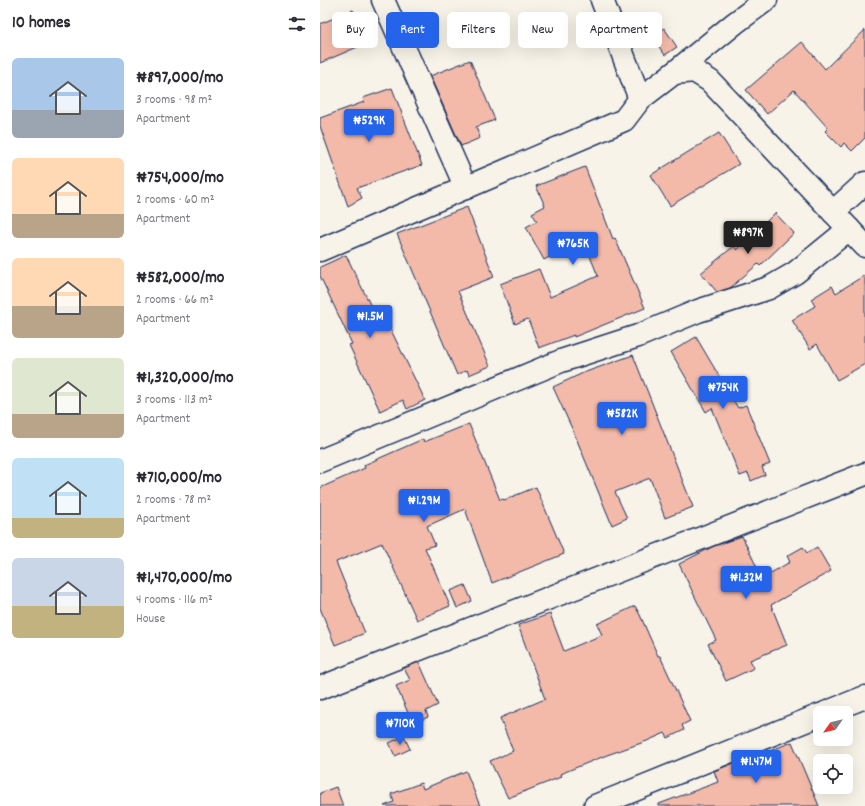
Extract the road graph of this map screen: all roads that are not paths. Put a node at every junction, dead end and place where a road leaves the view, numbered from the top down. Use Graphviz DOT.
graph roads {
  1 [pos="383,0"];
  2 [pos="602,0"];
  3 [pos="766,0"];
  4 [pos="674,73"];
  5 [pos="640,98"];
  6 [pos="865,183"];
  7 [pos="466,188"];
  8 [pos="833,212"];
  9 [pos="849,229"];
  10 [pos="865,246"];
  11 [pos="320,250"];
  12 [pos="320,461"];
  13 [pos="865,474"];
  14 [pos="320,688"];
  15 [pos="865,697"];
  16 [pos="842,706"];
  17 [pos="813,718"];
  18 [pos="595,806"];
  1 -- 7 [label="street"];
  2 -- 5 [label="street"];
  3 -- 4 [label="street"];
  4 -- 5 [label="street"];
  4 -- 8 [label="street"];
  5 -- 7 [label="street"];
  6 -- 8 [label="street"];
  7 -- 11 [label="street"];
  8 -- 9 [label="street"];
  9 -- 10 [label="street"];
  9 -- 12 [label="street"];
  13 -- 14 [label="street"];
  15 -- 16 [label="street"];
  17 -- 18 [label="street"];
}
